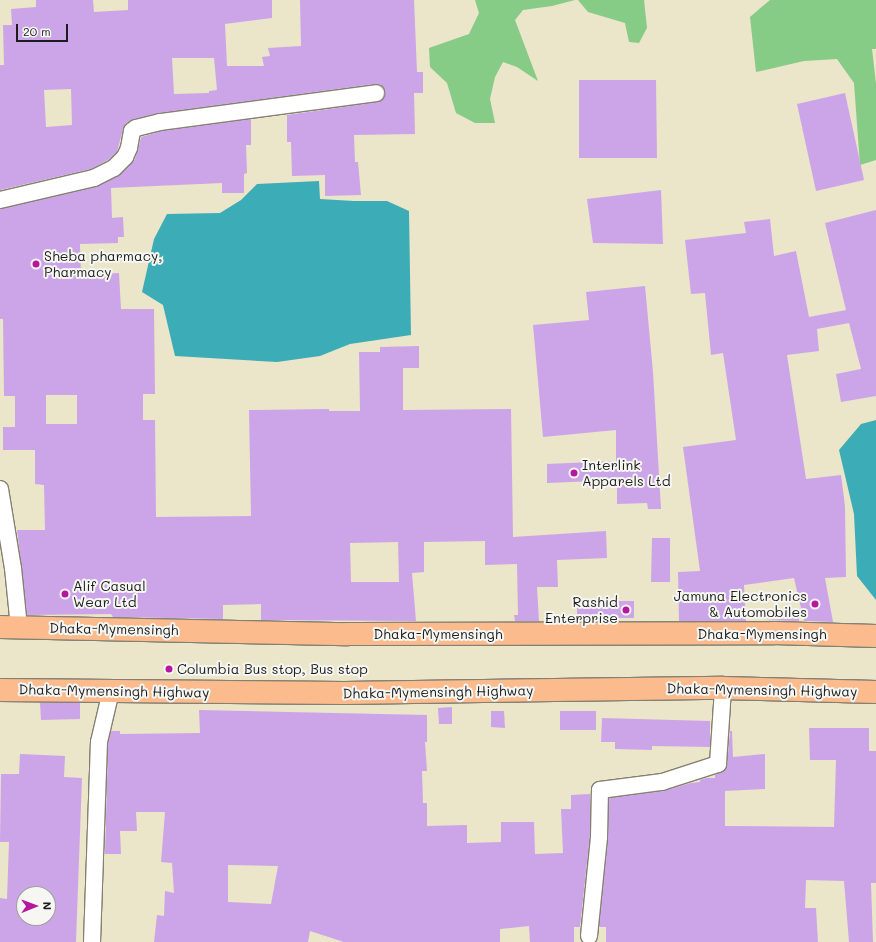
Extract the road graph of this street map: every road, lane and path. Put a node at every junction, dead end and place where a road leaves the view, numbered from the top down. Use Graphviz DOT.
graph roads {
  1 [pos="376,93"];
  2 [pos="0,200"];
  3 [pos="0,489"];
  4 [pos="10,627"];
  5 [pos="876,636"];
  6 [pos="723,688"];
  7 [pos="0,690"];
  8 [pos="111,691"];
  9 [pos="876,692"];
  10 [pos="589,936"];
  11 [pos="92,942"];
  1 -- 2 [label="street"];
  3 -- 4 [label="street"];
  4 -- 5 [label="highway, Dhaka-Mymensingh"];
  6 -- 8 [label="highway, Dhaka-Mymensingh Highway"];
  6 -- 9 [label="highway, Dhaka-Mymensingh Highway"];
  6 -- 10 [label="street"];
  7 -- 8 [label="highway, Dhaka-Mymensingh Highway"];
  8 -- 11 [label="street"];
}
